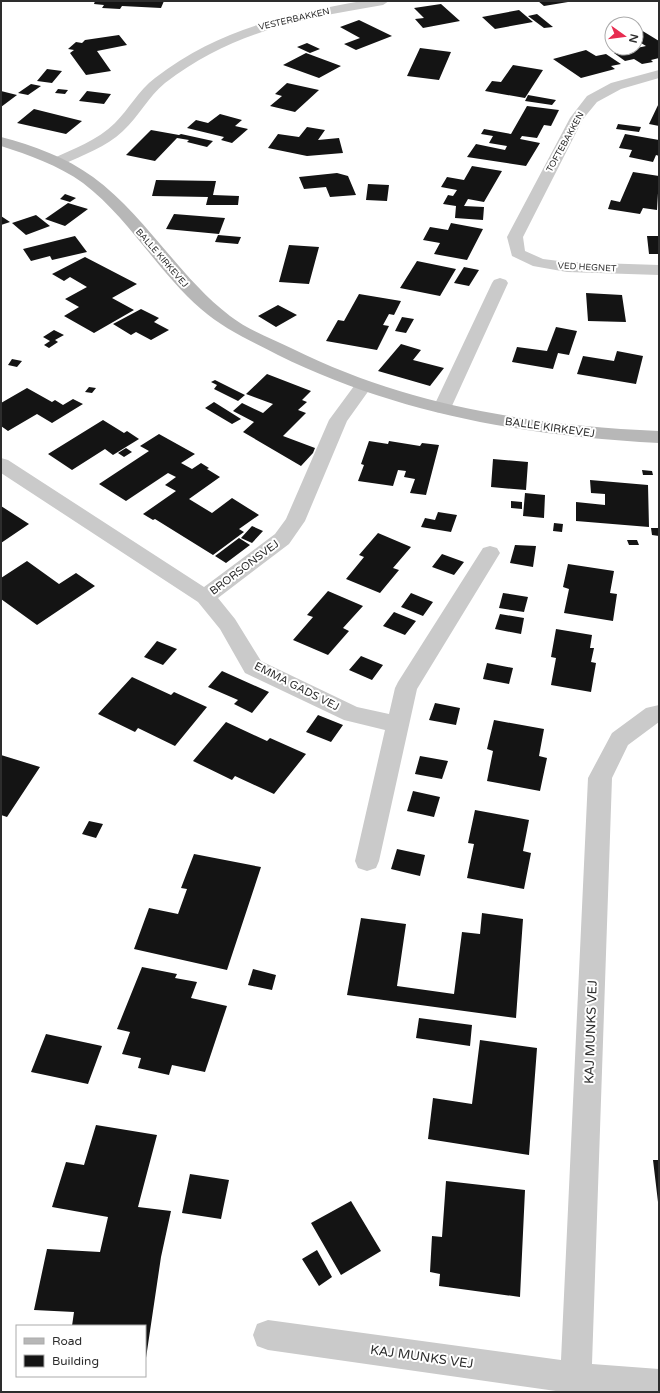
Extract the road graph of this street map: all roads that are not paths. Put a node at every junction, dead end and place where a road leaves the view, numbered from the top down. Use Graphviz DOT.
graph roads {
  1 [pos="383,1"];
  2 [pos="659,74"];
  3 [pos="1,141"];
  4 [pos="57,162"];
  5 [pos="518,253"];
  6 [pos="659,270"];
  7 [pos="500,283"];
  8 [pos="363,386"];
  9 [pos="442,408"];
  10 [pos="659,437"];
  11 [pos="1,464"];
  12 [pos="490,553"];
  13 [pos="205,597"];
  14 [pos="659,713"];
  15 [pos="398,725"];
  16 [pos="368,861"];
  17 [pos="268,1335"];
  18 [pos="576,1378"];
  19 [pos="659,1385"];
  1 -- 4 [label="street, VESTERBAKKEN"];
  2 -- 5 [label="street, TOFTEBAKKEN"];
  3 -- 4 [label="street, BALLE KIRKEVEJ"];
  4 -- 8 [label="street, BALLE KIRKEVEJ"];
  5 -- 6 [label="street, VED HEGNET"];
  7 -- 9 [label="street"];
  8 -- 9 [label="street, BALLE KIRKEVEJ"];
  8 -- 13 [label="street, BRORSONSVEJ"];
  9 -- 10 [label="street, BALLE KIRKEVEJ"];
  11 -- 13 [label="street, BRORSONSVEJ"];
  12 -- 15 [label="street"];
  13 -- 15 [label="street, EMMA GADS VEJ"];
  14 -- 18 [label="street, KAJ MUNKS VEJ"];
  15 -- 16 [label="street"];
  17 -- 18 [label="street, KAJ MUNKS VEJ"];
  18 -- 19 [label="street, KAJ MUNKS VEJ"];
}
